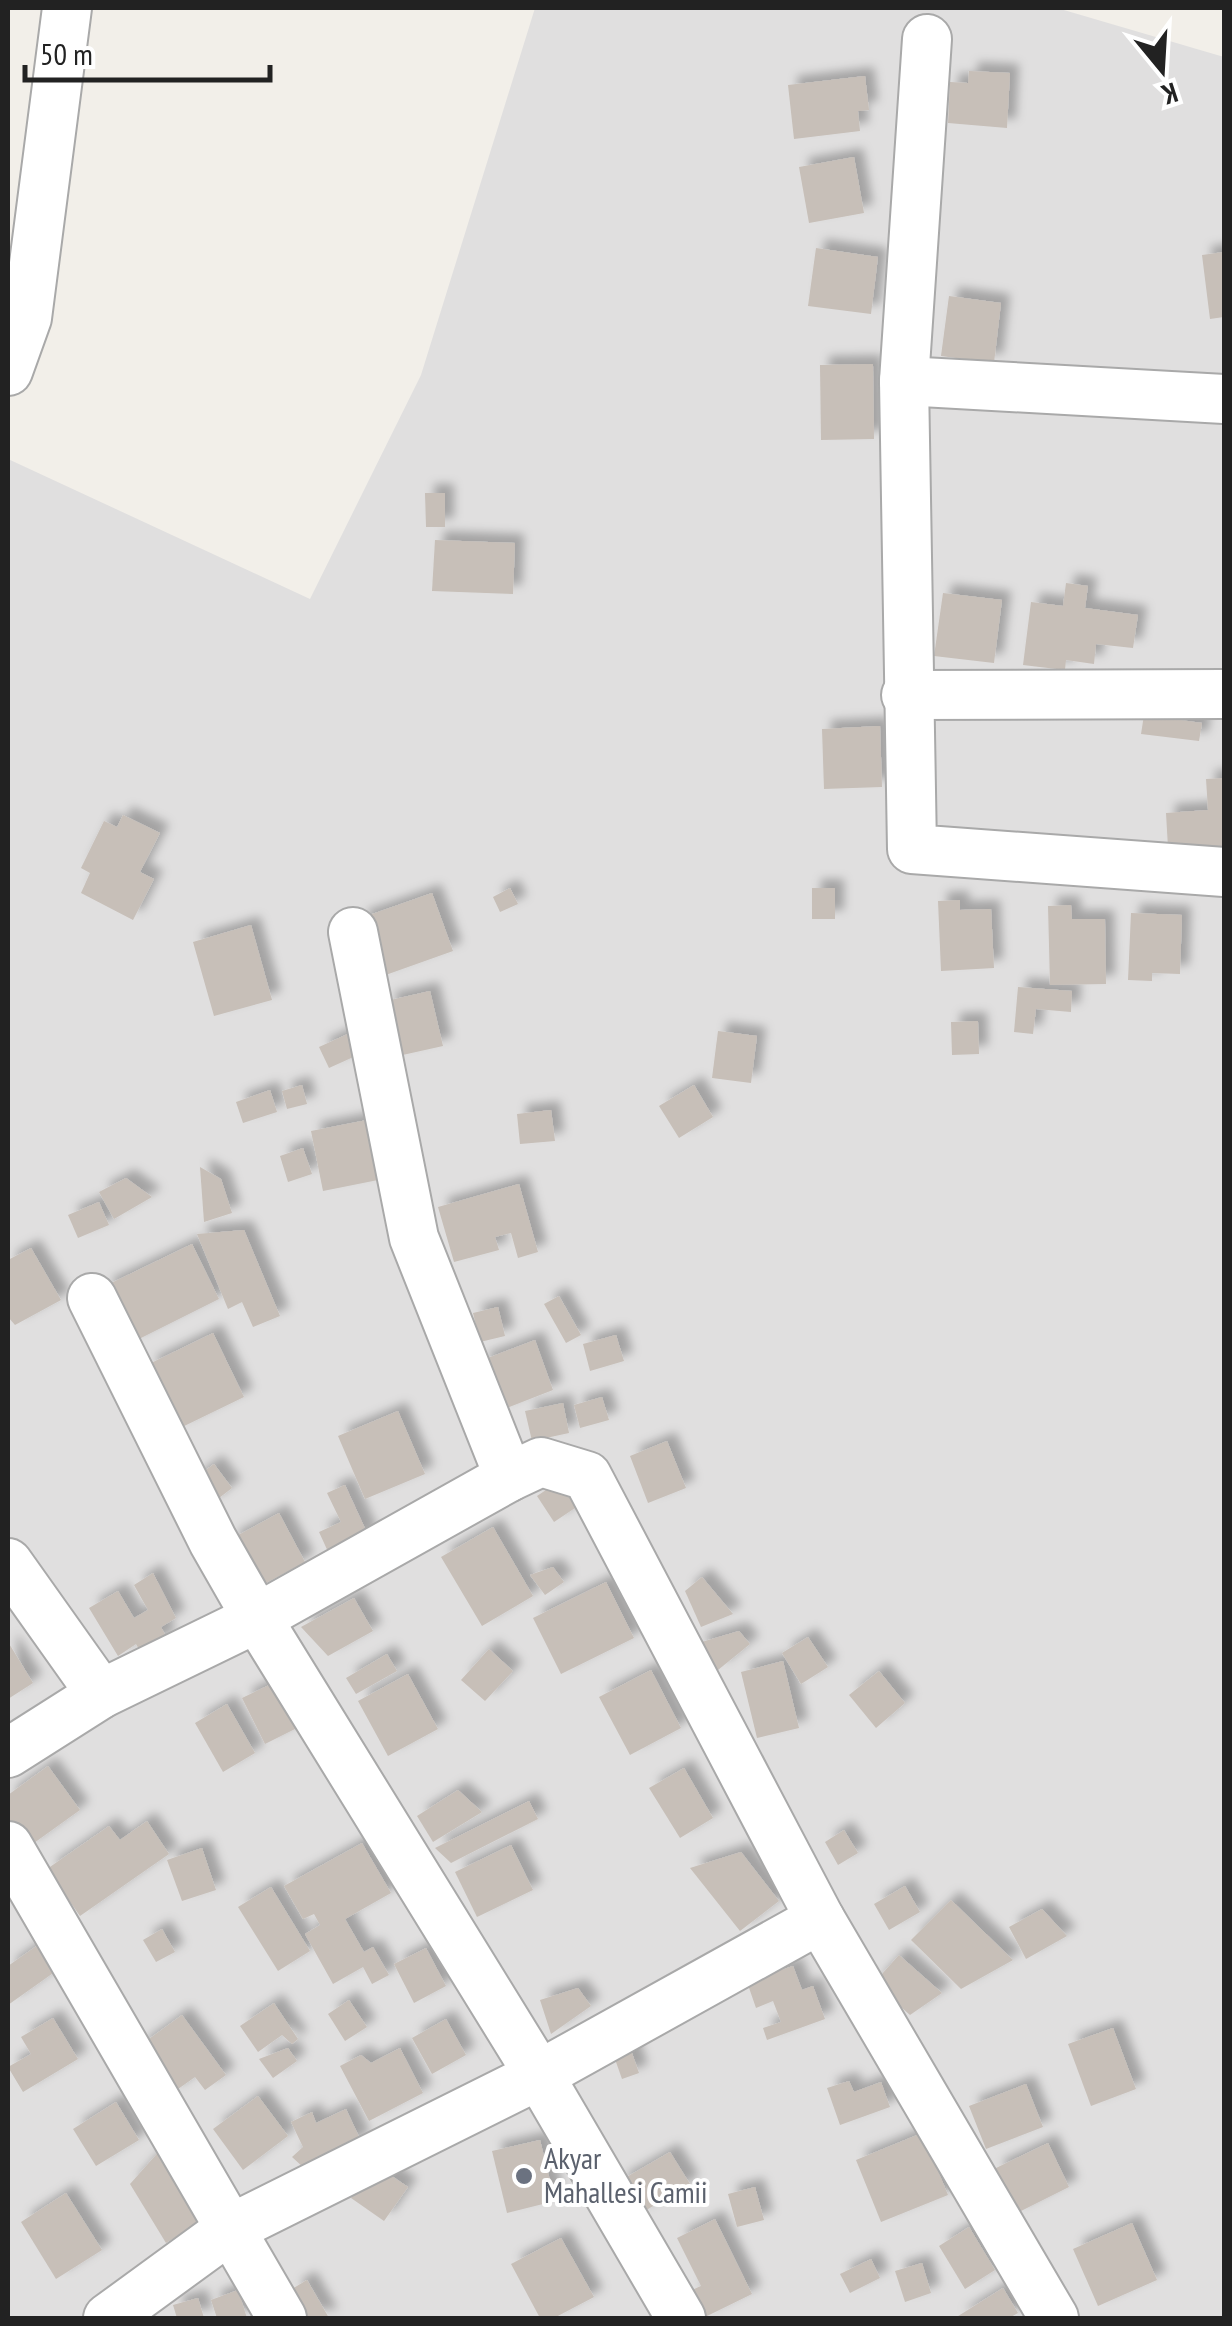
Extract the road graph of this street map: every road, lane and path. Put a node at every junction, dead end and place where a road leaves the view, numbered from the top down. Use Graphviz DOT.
graph roads {
  1 [pos="68,8"];
  2 [pos="928,39"];
  3 [pos="8,371"];
  4 [pos="904,381"];
  5 [pos="1224,399"];
  6 [pos="1224,694"];
  7 [pos="906,695"];
  8 [pos="1224,872"];
  9 [pos="353,932"];
  10 [pos="92,1298"];
  11 [pos="509,1477"];
  12 [pos="8,1563"];
  13 [pos="257,1618"];
  14 [pos="102,1694"];
  15 [pos="8,1752"];
  16 [pos="8,1846"];
  17 [pos="820,1919"];
  18 [pos="539,2075"];
  19 [pos="230,2229"];
  20 [pos="108,2318"];
  21 [pos="282,2318"];
  22 [pos="681,2318"];
  23 [pos="1054,2318"];
  1 -- 3 [label="street"];
  2 -- 4 [label="street"];
  4 -- 5 [label="street"];
  4 -- 7 [label="street"];
  6 -- 7 [label="street"];
  7 -- 8 [label="street"];
  9 -- 11 [label="street"];
  10 -- 13 [label="street"];
  11 -- 13 [label="street"];
  11 -- 17 [label="street"];
  12 -- 14 [label="street"];
  13 -- 14 [label="street"];
  13 -- 18 [label="street"];
  14 -- 15 [label="street"];
  16 -- 19 [label="street"];
  17 -- 18 [label="street"];
  17 -- 23 [label="street"];
  18 -- 19 [label="street"];
  18 -- 22 [label="street"];
  19 -- 20 [label="street"];
  19 -- 21 [label="street"];
}
